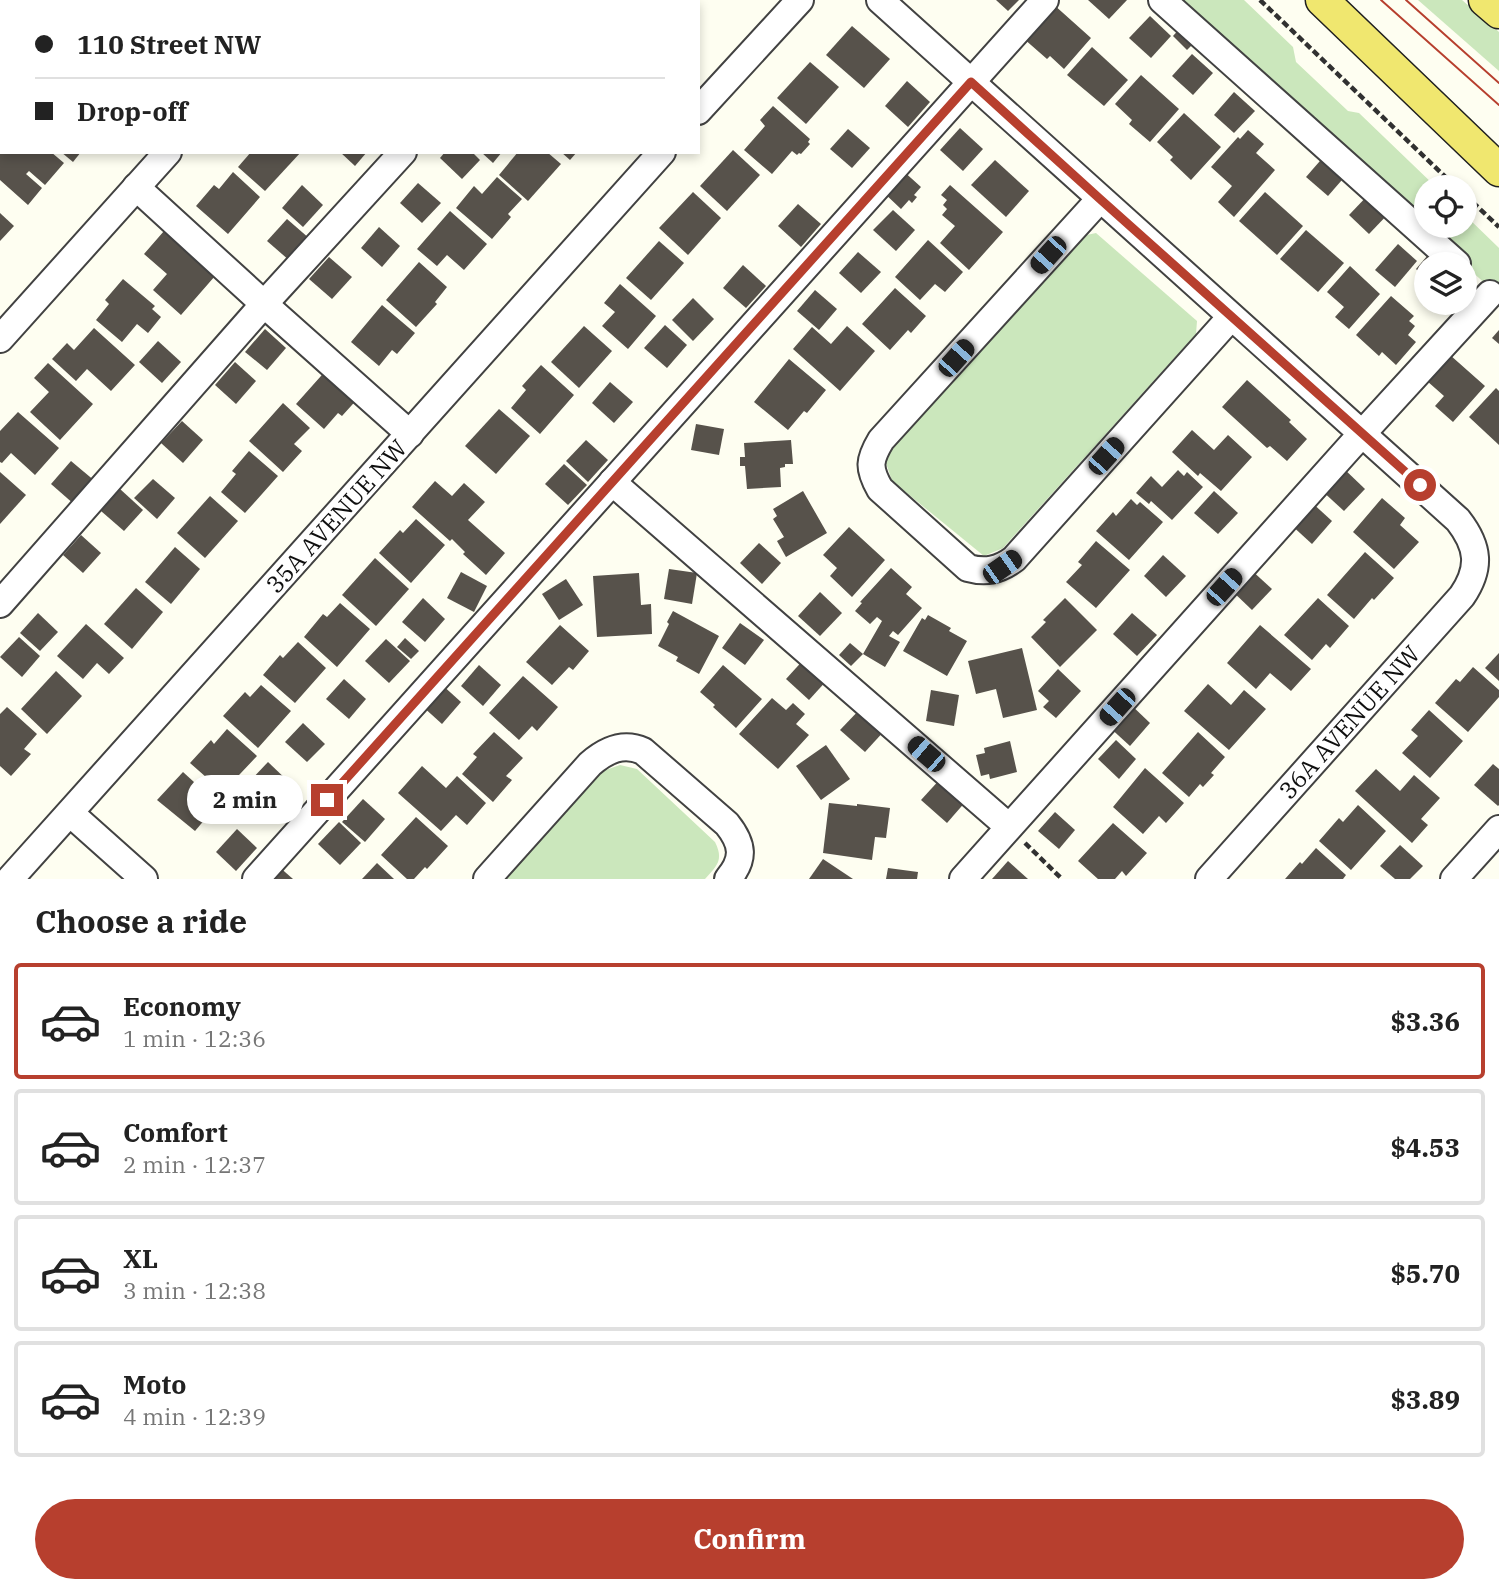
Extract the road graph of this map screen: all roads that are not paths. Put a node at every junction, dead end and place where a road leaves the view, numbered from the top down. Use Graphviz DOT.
graph roads {
  1 [pos="800,0"];
  2 [pos="880,0"];
  3 [pos="1045,0"];
  4 [pos="1162,0"];
  5 [pos="1322,0"];
  6 [pos="1485,0"];
  7 [pos="1499,12"];
  8 [pos="971,82"];
  9 [pos="700,109"];
  10 [pos="166,154"];
  11 [pos="401,154"];
  12 [pos="660,154"];
  13 [pos="1499,170"];
  14 [pos="136,187"];
  15 [pos="1100,199"];
  16 [pos="1444,252"];
  17 [pos="1477,282"];
  18 [pos="1494,298"];
  19 [pos="264,304"];
  20 [pos="1231,317"];
  21 [pos="0,339"];
  22 [pos="410,434"];
  23 [pos="1363,434"];
  24 [pos="612,482"];
  25 [pos="0,604"];
  26 [pos="70,813"];
  27 [pos="1009,827"];
  28 [pos="1499,829"];
  29 [pos="10,879"];
  30 [pos="144,879"];
  31 [pos="256,879"];
  32 [pos="487,879"];
  33 [pos="728,879"];
  34 [pos="962,879"];
  35 [pos="1209,879"];
  36 [pos="1454,879"];
  1 -- 9 [label="street"];
  2 -- 8 [label="street"];
  3 -- 8 [label="street"];
  4 -- 16 [label="street"];
  5 -- 13 [label="main road"];
  6 -- 7 [label="main road"];
  8 -- 15 [label="street"];
  8 -- 24 [label="street"];
  10 -- 14 [label="street"];
  11 -- 19 [label="street"];
  12 -- 22 [label="street, 35A AVENUE NW"];
  14 -- 19 [label="street"];
  14 -- 21 [label="street"];
  15 -- 20 [label="street"];
  15 -- 20 [label="street"];
  17 -- 18 [label="street"];
  18 -- 23 [label="street"];
  19 -- 22 [label="street"];
  19 -- 25 [label="street"];
  20 -- 23 [label="street"];
  22 -- 26 [label="street, 35A AVENUE NW"];
  23 -- 27 [label="street"];
  23 -- 35 [label="street, 36A AVENUE NW"];
  24 -- 27 [label="street"];
  24 -- 31 [label="street"];
  26 -- 29 [label="street, 35A AVENUE NW"];
  26 -- 30 [label="street"];
  27 -- 34 [label="street"];
  28 -- 36 [label="street"];
  32 -- 33 [label="street"];
}
